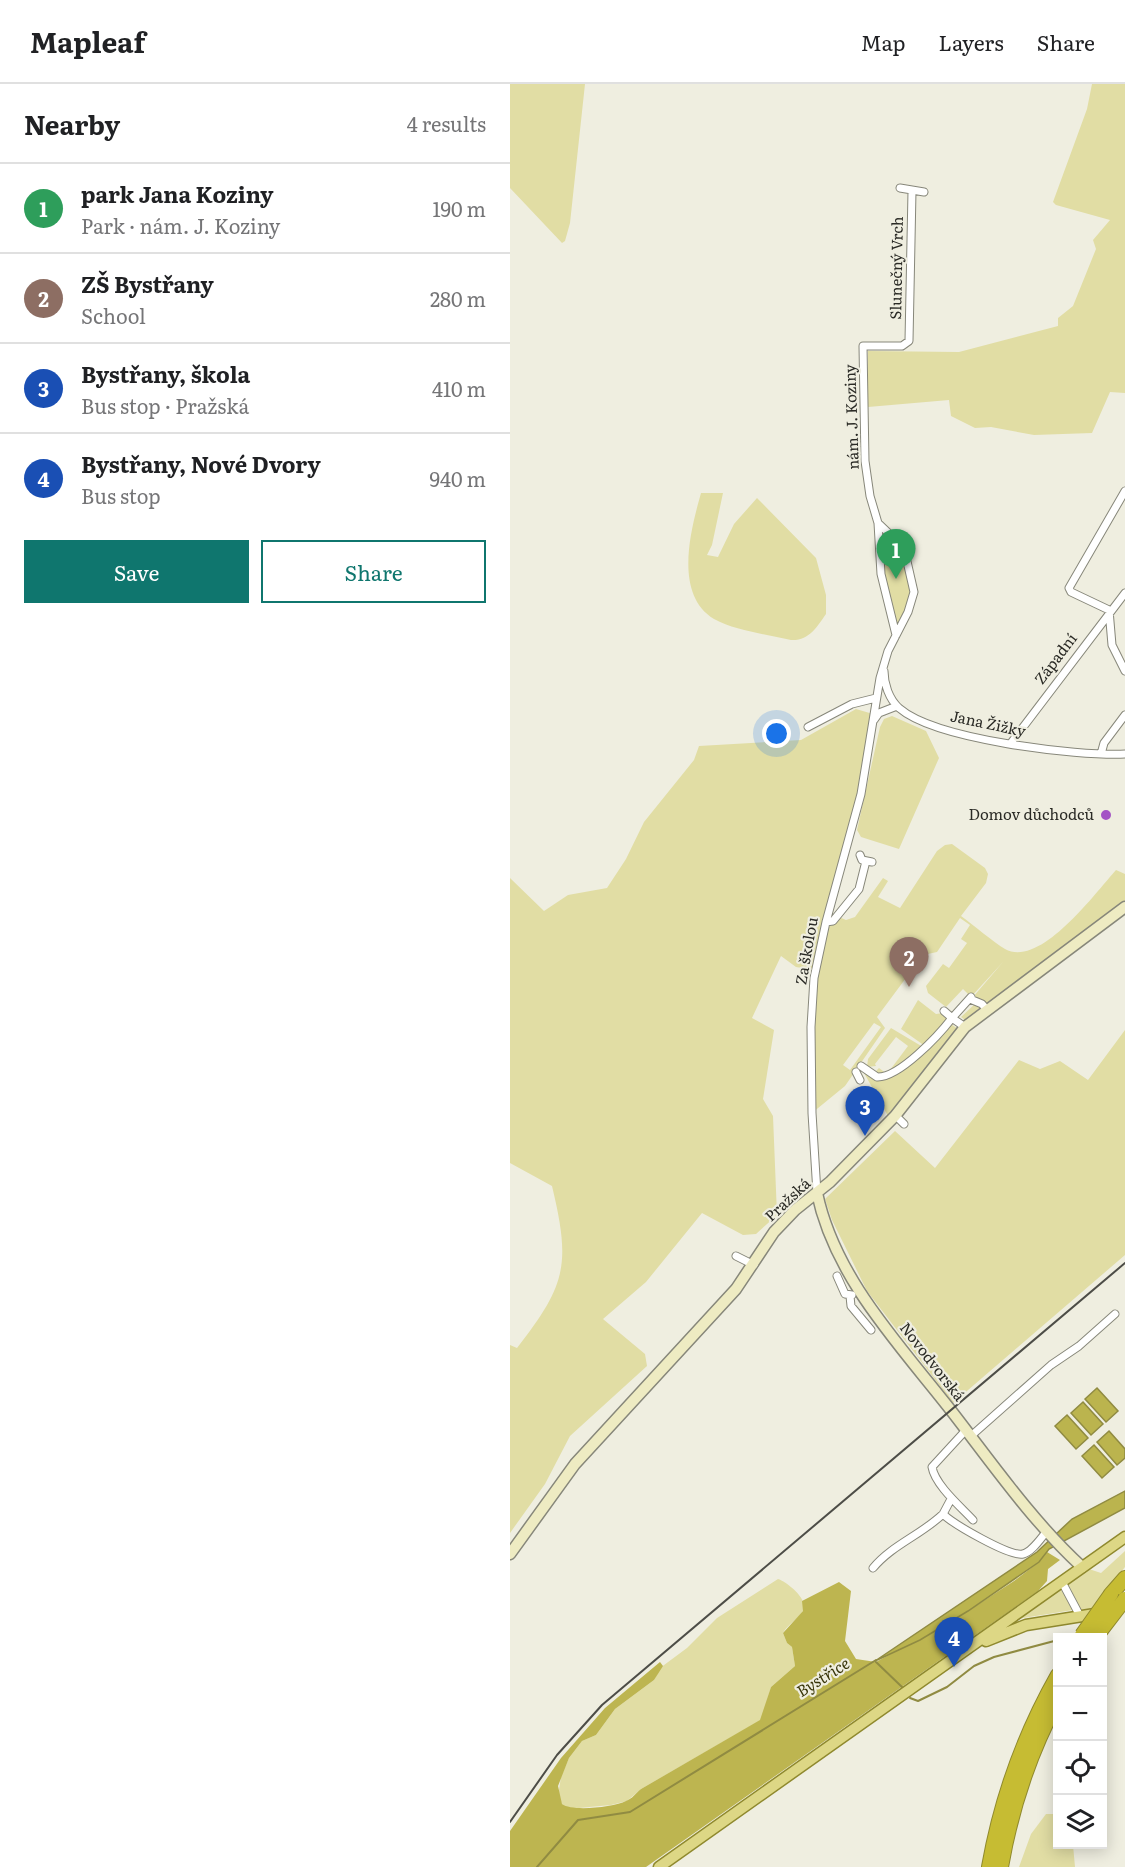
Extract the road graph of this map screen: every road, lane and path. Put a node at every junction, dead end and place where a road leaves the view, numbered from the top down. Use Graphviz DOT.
graph roads {
  1 [pos="900,188"];
  2 [pos="912,190"];
  3 [pos="924,192"];
  4 [pos="863,346"];
  5 [pos="1125,491"];
  6 [pos="878,523"];
  7 [pos="1125,593"];
  8 [pos="1109,610"];
  9 [pos="896,635"];
  10 [pos="885,663"];
  11 [pos="1125,671"];
  12 [pos="876,698"];
  13 [pos="897,706"];
  14 [pos="1125,715"];
  15 [pos="874,720"];
  16 [pos="808,727"];
  17 [pos="1011,743"];
  18 [pos="1101,754"];
  19 [pos="1125,754"];
  20 [pos="866,859"];
  21 [pos="1125,907"];
  22 [pos="825,922"];
  23 [pos="987,1010"];
  24 [pos="944,1011"];
  25 [pos="952,1018"];
  26 [pos="965,1028"];
  27 [pos="879,1068"];
  28 [pos="861,1070"];
  29 [pos="860,1080"];
  30 [pos="889,1118"];
  31 [pos="904,1124"];
  32 [pos="817,1193"];
  33 [pos="736,1256"];
  34 [pos="754,1265"];
  35 [pos="837,1276"];
  36 [pos="855,1293"];
  37 [pos="1115,1314"];
  38 [pos="872,1330"];
  39 [pos="968,1433"];
  40 [pos="951,1498"];
  41 [pos="943,1514"];
  42 [pos="973,1520"];
  43 [pos="1048,1533"];
  44 [pos="1125,1537"];
  45 [pos="510,1554"];
  46 [pos="873,1568"];
  47 [pos="1082,1568"];
  48 [pos="1125,1578"];
  49 [pos="1062,1582"];
  50 [pos="1118,1596"];
  51 [pos="1125,1609"];
  52 [pos="1080,1617"];
  53 [pos="1091,1633"];
  54 [pos="949,1662"];
  55 [pos="1053,1685"];
  56 [pos="1053,1712"];
  57 [pos="659,1867"];
  58 [pos="989,1867"];
  59 [pos="1001,1867"];
  1 -- 2 [label="street"];
  2 -- 3 [label="street"];
  2 -- 4 [label="street, Slunečný Vrch"];
  4 -- 6 [label="street, nám. J. Koziny"];
  5 -- 8 [label="street"];
  6 -- 9 [label="street, nám. J. Koziny"];
  6 -- 9 [label="street"];
  7 -- 8 [label="street, Západní"];
  8 -- 11 [label="street"];
  8 -- 17 [label="street, Západní"];
  9 -- 10 [label="street"];
  10 -- 12 [label="street, Za školou"];
  10 -- 13 [label="street"];
  12 -- 15 [label="street, Za školou"];
  12 -- 16 [label="street"];
  13 -- 15 [label="street"];
  13 -- 17 [label="street, Jana Žižky"];
  14 -- 18 [label="street"];
  15 -- 22 [label="street, Za školou"];
  17 -- 18 [label="street, Jana Žižky"];
  18 -- 19 [label="street, Jana Žižky"];
  20 -- 22 [label="street"];
  21 -- 23 [label="street, Pražská"];
  22 -- 32 [label="street, Za školou"];
  23 -- 25 [label="street"];
  23 -- 26 [label="street, Pražská"];
  24 -- 25 [label="street"];
  25 -- 26 [label="street"];
  25 -- 28 [label="street"];
  26 -- 30 [label="street, Pražská"];
  27 -- 28 [label="street"];
  28 -- 29 [label="street"];
  30 -- 31 [label="street"];
  30 -- 32 [label="street, Pražská"];
  32 -- 34 [label="street, Pražská"];
  32 -- 36 [label="street, Novodvorská"];
  33 -- 34 [label="street"];
  34 -- 45 [label="street, Pražská"];
  35 -- 36 [label="street"];
  36 -- 38 [label="street"];
  36 -- 39 [label="street, Novodvorská"];
  37 -- 39 [label="street"];
  39 -- 40 [label="street"];
  39 -- 43 [label="street, Novodvorská"];
  40 -- 41 [label="street"];
  40 -- 42 [label="street"];
  41 -- 43 [label="street"];
  41 -- 46 [label="street"];
  43 -- 47 [label="street, Novodvorská"];
  44 -- 47 [label="main road"];
  47 -- 49 [label="main road"];
  48 -- 50 [label="highway"];
  49 -- 52 [label="street"];
  49 -- 54 [label="main road"];
  50 -- 53 [label="highway, bridge"];
  51 -- 52 [label="main road"];
  52 -- 54 [label="main road"];
  54 -- 57 [label="main road"];
  55 -- 58 [label="highway"];
  56 -- 59 [label="highway"];
}
